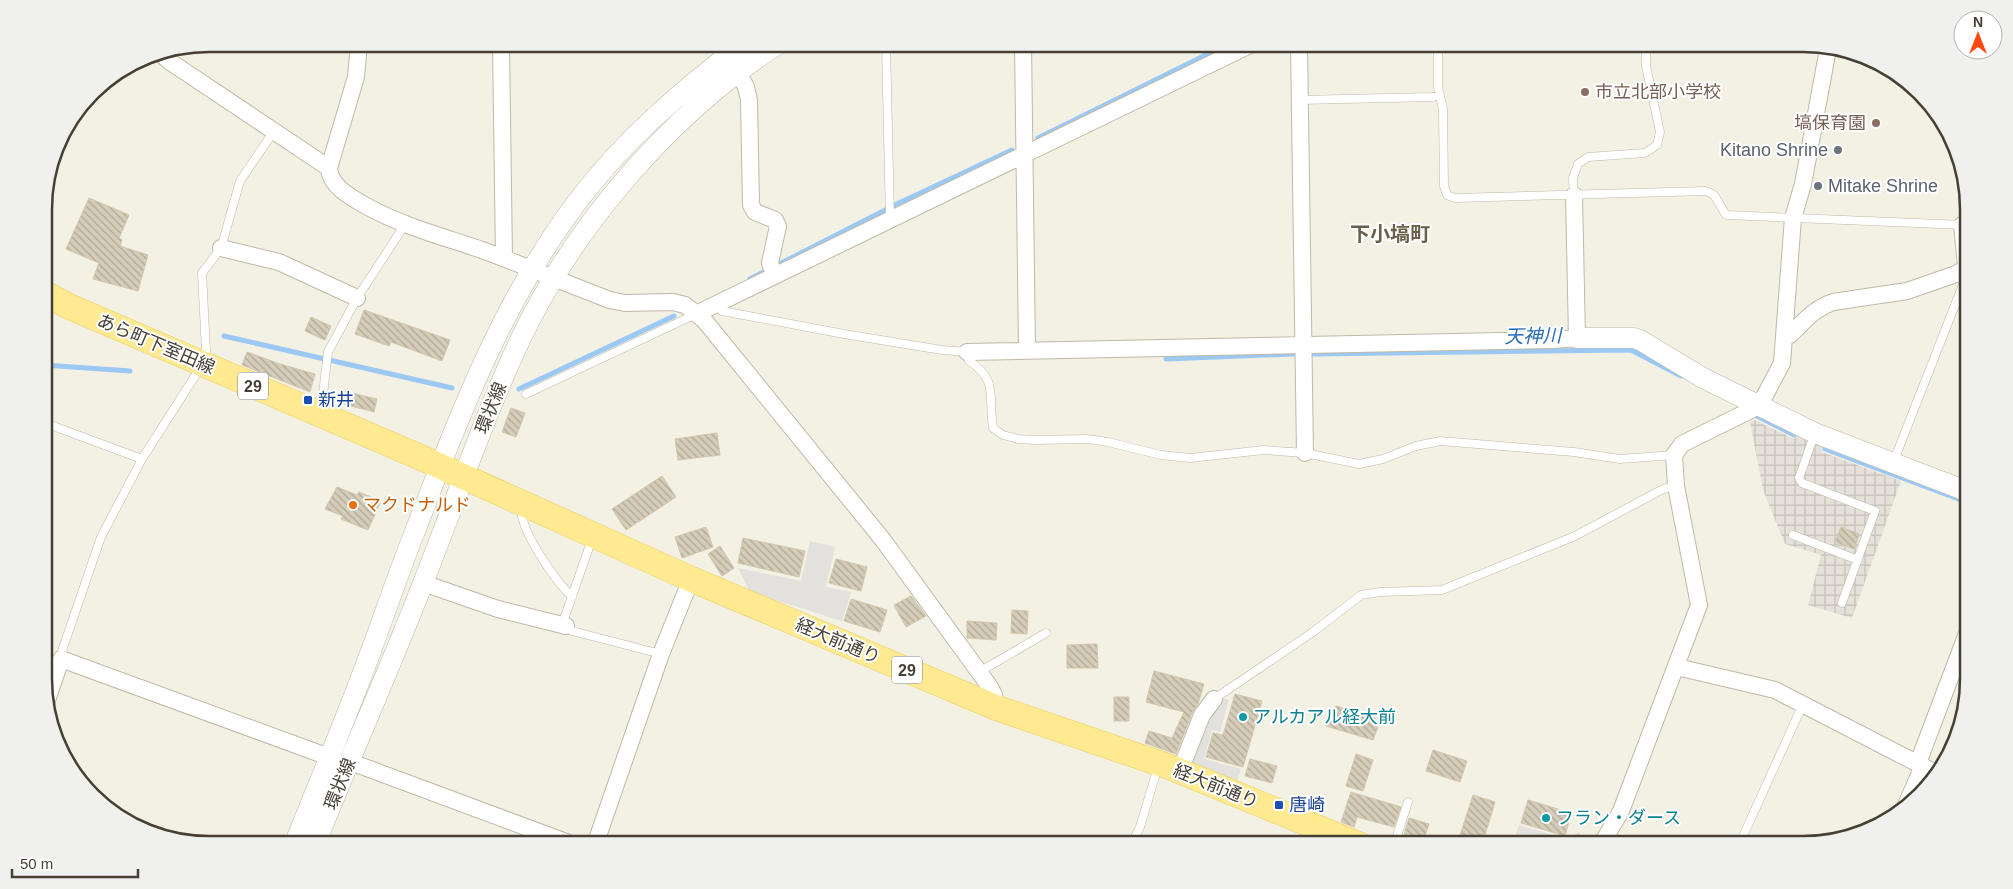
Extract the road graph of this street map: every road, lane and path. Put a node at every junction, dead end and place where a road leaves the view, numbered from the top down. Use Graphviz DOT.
graph roads {
  1 [pos="1023,52"];
  2 [pos="1235,52"];
  3 [pos="1299,52"];
  4 [pos="1438,52"];
  5 [pos="1646,52"];
  6 [pos="358,53"];
  7 [pos="501,53"];
  8 [pos="732,53"];
  9 [pos="766,53"];
  10 [pos="886,53"];
  11 [pos="1827,55"];
  12 [pos="166,59"];
  13 [pos="738,72"];
  14 [pos="1439,95"];
  15 [pos="1300,100"];
  16 [pos="274,131"];
  17 [pos="1025,154"];
  18 [pos="329,168"];
  19 [pos="1574,195"];
  20 [pos="1793,218"];
  21 [pos="890,220"];
  22 [pos="406,223"];
  23 [pos="1960,225"];
  24 [pos="220,248"];
  25 [pos="504,258"];
  26 [pos="531,270"];
  27 [pos="1960,271"];
  28 [pos="774,275"];
  29 [pos="554,279"];
  30 [pos="1960,292"];
  31 [pos="53,298"];
  32 [pos="357,298"];
  33 [pos="716,304"];
  34 [pos="696,314"];
  35 [pos="1785,336"];
  36 [pos="1577,338"];
  37 [pos="1304,344"];
  38 [pos="1027,350"];
  39 [pos="967,352"];
  40 [pos="202,364"];
  41 [pos="526,394"];
  42 [pos="1756,405"];
  43 [pos="318,414"];
  44 [pos="53,426"];
  45 [pos="1815,433"];
  46 [pos="1305,454"];
  47 [pos="1674,455"];
  48 [pos="142,458"];
  49 [pos="1893,463"];
  50 [pos="440,466"];
  51 [pos="462,476"];
  52 [pos="1676,486"];
  53 [pos="1960,489"];
  54 [pos="522,503"];
  55 [pos="593,535"];
  56 [pos="1793,535"];
  57 [pos="1858,560"];
  58 [pos="691,579"];
  59 [pos="423,583"];
  60 [pos="572,597"];
  61 [pos="1842,604"];
  62 [pos="564,625"];
  63 [pos="1046,633"];
  64 [pos="660,654"];
  65 [pos="61,659"];
  66 [pos="1960,661"];
  67 [pos="1677,667"];
  68 [pos="980,672"];
  69 [pos="52,684"];
  70 [pos="1214,699"];
  71 [pos="1803,704"];
  72 [pos="997,708"];
  73 [pos="329,757"];
  74 [pos="348,761"];
  75 [pos="1170,767"];
  76 [pos="1925,767"];
  77 [pos="1912,793"];
  78 [pos="1408,802"];
  79 [pos="298,836"];
  80 [pos="318,836"];
  81 [pos="550,836"];
  82 [pos="598,836"];
  83 [pos="1136,836"];
  84 [pos="1338,836"];
  85 [pos="1397,836"];
  86 [pos="1606,836"];
  87 [pos="1744,836"];
  1 -- 17 [label="street"];
  2 -- 17 [label="street"];
  3 -- 15 [label="street"];
  4 -- 14 [label="lane"];
  5 -- 19 [label="lane"];
  6 -- 18 [label="street"];
  7 -- 25 [label="street"];
  8 -- 26 [label="street, 環状線"];
  9 -- 13 [label="street, 環状線"];
  10 -- 21 [label="lane"];
  11 -- 20 [label="street"];
  12 -- 16 [label="street"];
  13 -- 28 [label="street"];
  13 -- 29 [label="street, 環状線"];
  14 -- 15 [label="lane"];
  14 -- 19 [label="lane"];
  15 -- 37 [label="street"];
  16 -- 18 [label="street"];
  16 -- 24 [label="lane"];
  17 -- 21 [label="street"];
  17 -- 38 [label="street"];
  18 -- 22 [label="street"];
  19 -- 20 [label="lane"];
  19 -- 36 [label="street"];
  20 -- 23 [label="lane"];
  20 -- 35 [label="street"];
  21 -- 28 [label="street"];
  22 -- 25 [label="street"];
  22 -- 32 [label="lane"];
  24 -- 32 [label="street"];
  24 -- 40 [label="lane"];
  25 -- 26 [label="street"];
  26 -- 29 [label="street"];
  26 -- 50 [label="street, 環状線"];
  27 -- 35 [label="street"];
  28 -- 33 [label="street"];
  29 -- 34 [label="street"];
  29 -- 51 [label="street, 環状線"];
  30 -- 49 [label="lane"];
  31 -- 40 [label="main road, あら町下室田線 / 29"];
  32 -- 43 [label="lane"];
  33 -- 34 [label="street"];
  33 -- 39 [label="lane"];
  34 -- 41 [label="lane"];
  34 -- 68 [label="street"];
  35 -- 42 [label="street"];
  36 -- 37 [label="street"];
  36 -- 42 [label="street"];
  37 -- 38 [label="street"];
  37 -- 46 [label="street"];
  38 -- 39 [label="street"];
  39 -- 46 [label="lane"];
  40 -- 43 [label="main road, あら町下室田線 / 29"];
  40 -- 48 [label="lane"];
  42 -- 45 [label="street"];
  42 -- 47 [label="street"];
  43 -- 50 [label="main road, あら町下室田線 / 29"];
  44 -- 48 [label="lane"];
  45 -- 49 [label="street"];
  45 -- 57 [label="lane"];
  46 -- 47 [label="lane"];
  47 -- 52 [label="street"];
  48 -- 65 [label="lane"];
  49 -- 53 [label="street"];
  50 -- 51 [label="main road, あら町下室田線 / 29"];
  50 -- 73 [label="street, 環状線"];
  51 -- 54 [label="main road, 経大前通り / 29"];
  51 -- 59 [label="street, 環状線"];
  52 -- 67 [label="street"];
  52 -- 70 [label="lane"];
  54 -- 55 [label="main road, 経大前通り / 29"];
  54 -- 60 [label="lane"];
  55 -- 58 [label="main road, 経大前通り / 29"];
  55 -- 60 [label="lane"];
  56 -- 57 [label="lane"];
  57 -- 61 [label="lane"];
  58 -- 64 [label="street"];
  58 -- 72 [label="main road, 経大前通り / 29"];
  59 -- 62 [label="street"];
  59 -- 74 [label="street, 環状線"];
  60 -- 62 [label="lane"];
  62 -- 64 [label="lane"];
  63 -- 68 [label="lane"];
  64 -- 82 [label="street"];
  65 -- 69 [label="street"];
  65 -- 73 [label="street"];
  66 -- 76 [label="street"];
  67 -- 71 [label="street"];
  67 -- 86 [label="street"];
  68 -- 72 [label="street"];
  70 -- 75 [label="street"];
  71 -- 76 [label="street"];
  71 -- 87 [label="lane"];
  72 -- 75 [label="main road, 経大前通り / 29"];
  73 -- 79 [label="street, 環状線"];
  74 -- 80 [label="street, 環状線"];
  74 -- 81 [label="street"];
  75 -- 83 [label="lane"];
  75 -- 84 [label="main road, 経大前通り / 29"];
  76 -- 77 [label="street"];
  78 -- 85 [label="lane"];
}
